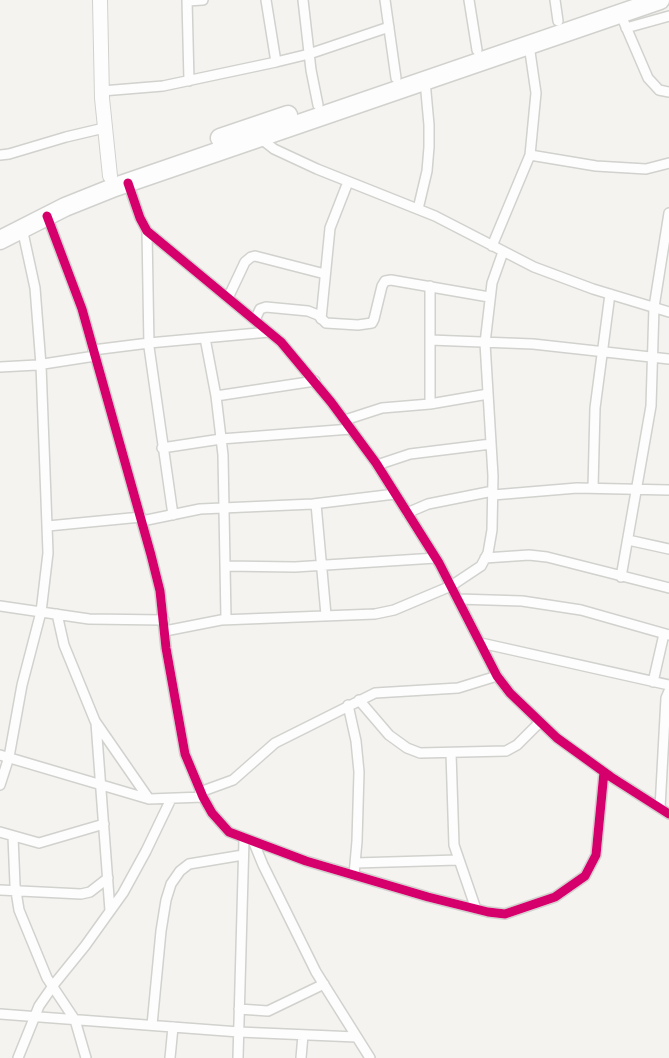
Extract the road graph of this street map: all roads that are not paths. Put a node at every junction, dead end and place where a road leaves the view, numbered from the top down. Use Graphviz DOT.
graph roads {
  1 [pos="100,0"];
  2 [pos="187,0"];
  3 [pos="203,0"];
  4 [pos="266,0"];
  5 [pos="303,0"];
  6 [pos="385,0"];
  7 [pos="469,0"];
  8 [pos="555,0"];
  9 [pos="660,0"];
  10 [pos="622,14"];
  11 [pos="669,16"];
  12 [pos="558,21"];
  13 [pos="389,27"];
  14 [pos="529,45"];
  15 [pos="477,50"];
  16 [pos="309,54"];
  17 [pos="276,62"];
  18 [pos="396,78"];
  19 [pos="189,81"];
  20 [pos="425,81"];
  21 [pos="102,91"];
  22 [pos="669,92"];
  23 [pos="318,105"];
  24 [pos="104,128"];
  25 [pos="260,138"];
  26 [pos="0,155"];
  27 [pos="530,155"];
  28 [pos="669,163"];
  29 [pos="110,176"];
  30 [pos="348,182"];
  31 [pos="128,183"];
  32 [pos="418,208"];
  33 [pos="669,213"];
  34 [pos="47,216"];
  35 [pos="0,226"];
  36 [pos="22,228"];
  37 [pos="147,231"];
  38 [pos="0,240"];
  39 [pos="492,246"];
  40 [pos="503,252"];
  41 [pos="325,274"];
  42 [pos="430,286"];
  43 [pos="610,294"];
  44 [pos="489,297"];
  45 [pos="228,298"];
  46 [pos="654,307"];
  47 [pos="669,312"];
  48 [pos="321,319"];
  49 [pos="255,320"];
  50 [pos="269,332"];
  51 [pos="205,338"];
  52 [pos="430,340"];
  53 [pos="149,343"];
  54 [pos="485,343"];
  55 [pos="603,350"];
  56 [pos="94,353"];
  57 [pos="654,358"];
  58 [pos="669,359"];
  59 [pos="41,365"];
  60 [pos="0,367"];
  61 [pos="315,381"];
  62 [pos="488,394"];
  63 [pos="216,396"];
  64 [pos="430,404"];
  65 [pos="345,420"];
  66 [pos="351,429"];
  67 [pos="221,439"];
  68 [pos="491,444"];
  69 [pos="162,448"];
  70 [pos="377,465"];
  71 [pos="593,488"];
  72 [pos="637,489"];
  73 [pos="669,490"];
  74 [pos="493,493"];
  75 [pos="395,494"];
  76 [pos="316,504"];
  77 [pos="224,508"];
  78 [pos="407,513"];
  79 [pos="173,514"];
  80 [pos="142,519"];
  81 [pos="48,526"];
  82 [pos="628,540"];
  83 [pos="669,549"];
  84 [pos="436,558"];
  85 [pos="485,558"];
  86 [pos="321,565"];
  87 [pos="225,566"];
  88 [pos="621,577"];
  89 [pos="451,586"];
  90 [pos="669,588"];
  91 [pos="458,599"];
  92 [pos="0,606"];
  93 [pos="41,612"];
  94 [pos="57,614"];
  95 [pos="326,615"];
  96 [pos="164,620"];
  97 [pos="226,620"];
  98 [pos="165,631"];
  99 [pos="667,634"];
  100 [pos="481,643"];
  101 [pos="497,676"];
  102 [pos="653,682"];
  103 [pos="669,686"];
  104 [pos="669,691"];
  105 [pos="359,700"];
  106 [pos="348,705"];
  107 [pos="95,721"];
  108 [pos="540,722"];
  109 [pos="451,753"];
  110 [pos="4,756"];
  111 [pos="604,772"];
  112 [pos="0,785"];
  113 [pos="102,785"];
  114 [pos="201,795"];
  115 [pos="149,799"];
  116 [pos="171,799"];
  117 [pos="660,808"];
  118 [pos="669,814"];
  119 [pos="104,824"];
  120 [pos="0,832"];
  121 [pos="13,836"];
  122 [pos="244,839"];
  123 [pos="254,843"];
  124 [pos="243,855"];
  125 [pos="458,860"];
  126 [pos="355,863"];
  127 [pos="354,875"];
  128 [pos="108,878"];
  129 [pos="0,891"];
  130 [pos="16,892"];
  131 [pos="476,909"];
  132 [pos="110,911"];
  133 [pos="324,984"];
  134 [pos="53,985"];
  135 [pos="239,1010"];
  136 [pos="0,1014"];
  137 [pos="34,1017"];
  138 [pos="75,1020"];
  139 [pos="152,1025"];
  140 [pos="173,1027"];
  141 [pos="239,1032"];
  142 [pos="303,1035"];
  143 [pos="356,1036"];
  144 [pos="18,1058"];
  145 [pos="86,1058"];
  146 [pos="170,1058"];
  147 [pos="238,1058"];
  148 [pos="301,1058"];
  149 [pos="370,1058"];
  1 -- 21 [label="main road"];
  2 -- 3 [label="street"];
  2 -- 19 [label="street"];
  4 -- 17 [label="street"];
  5 -- 16 [label="street"];
  6 -- 13 [label="street"];
  7 -- 15 [label="street"];
  8 -- 12 [label="street"];
  9 -- 10 [label="highway"];
  10 -- 11 [label="street"];
  10 -- 12 [label="highway"];
  10 -- 14 [label="highway"];
  10 -- 22 [label="street"];
  12 -- 15 [label="highway"];
  13 -- 16 [label="street"];
  13 -- 18 [label="street"];
  14 -- 20 [label="highway"];
  14 -- 27 [label="street"];
  15 -- 18 [label="highway"];
  16 -- 17 [label="street"];
  16 -- 23 [label="street"];
  17 -- 19 [label="street"];
  18 -- 23 [label="highway"];
  19 -- 21 [label="street"];
  20 -- 25 [label="highway"];
  20 -- 32 [label="street"];
  21 -- 24 [label="main road"];
  23 -- 29 [label="highway"];
  24 -- 26 [label="street"];
  24 -- 29 [label="main road"];
  25 -- 30 [label="street"];
  25 -- 31 [label="highway"];
  27 -- 28 [label="street"];
  27 -- 39 [label="street"];
  29 -- 35 [label="highway"];
  30 -- 32 [label="street"];
  30 -- 41 [label="street"];
  31 -- 34 [label="highway"];
  31 -- 37 [label="street"];
  32 -- 39 [label="street"];
  33 -- 46 [label="street"];
  34 -- 36 [label="highway"];
  34 -- 56 [label="street"];
  36 -- 38 [label="highway"];
  36 -- 59 [label="street"];
  37 -- 45 [label="street"];
  37 -- 53 [label="street"];
  39 -- 40 [label="street"];
  40 -- 43 [label="street"];
  40 -- 44 [label="street"];
  41 -- 45 [label="street"];
  41 -- 48 [label="street"];
  42 -- 44 [label="street"];
  42 -- 48 [label="street"];
  42 -- 52 [label="street"];
  43 -- 46 [label="street"];
  43 -- 55 [label="street"];
  44 -- 54 [label="street"];
  45 -- 49 [label="street"];
  46 -- 47 [label="street"];
  46 -- 57 [label="street"];
  48 -- 49 [label="street"];
  49 -- 50 [label="street"];
  50 -- 51 [label="street"];
  50 -- 61 [label="street"];
  51 -- 53 [label="street"];
  51 -- 63 [label="street"];
  52 -- 54 [label="street"];
  52 -- 64 [label="street"];
  53 -- 56 [label="street"];
  53 -- 69 [label="street"];
  54 -- 55 [label="street"];
  54 -- 62 [label="street"];
  55 -- 57 [label="street"];
  55 -- 71 [label="street"];
  56 -- 59 [label="street"];
  56 -- 80 [label="street"];
  57 -- 58 [label="street"];
  57 -- 72 [label="street"];
  59 -- 60 [label="street"];
  59 -- 81 [label="street"];
  61 -- 63 [label="street"];
  61 -- 65 [label="street"];
  62 -- 64 [label="street"];
  62 -- 68 [label="street"];
  63 -- 67 [label="street"];
  64 -- 65 [label="street"];
  65 -- 66 [label="street"];
  66 -- 67 [label="street"];
  66 -- 70 [label="street"];
  67 -- 69 [label="street"];
  67 -- 77 [label="street"];
  68 -- 70 [label="street"];
  68 -- 74 [label="street"];
  69 -- 79 [label="street"];
  70 -- 75 [label="street"];
  71 -- 72 [label="street"];
  71 -- 74 [label="street"];
  72 -- 73 [label="street"];
  72 -- 82 [label="street"];
  74 -- 78 [label="street"];
  74 -- 85 [label="street"];
  75 -- 76 [label="street"];
  75 -- 78 [label="street"];
  76 -- 77 [label="street"];
  76 -- 86 [label="street"];
  77 -- 79 [label="street"];
  77 -- 87 [label="street"];
  78 -- 84 [label="street"];
  79 -- 80 [label="street"];
  80 -- 81 [label="street"];
  80 -- 96 [label="street"];
  81 -- 93 [label="street"];
  82 -- 83 [label="street"];
  82 -- 88 [label="street"];
  84 -- 86 [label="street"];
  84 -- 89 [label="street"];
  85 -- 88 [label="street"];
  85 -- 89 [label="street"];
  86 -- 87 [label="street"];
  86 -- 95 [label="street"];
  87 -- 97 [label="street"];
  88 -- 90 [label="street"];
  89 -- 91 [label="street"];
  89 -- 95 [label="street"];
  91 -- 99 [label="street"];
  91 -- 100 [label="street"];
  92 -- 93 [label="street"];
  93 -- 94 [label="street"];
  93 -- 110 [label="street"];
  94 -- 96 [label="street"];
  94 -- 107 [label="street"];
  95 -- 97 [label="street"];
  96 -- 98 [label="street"];
  97 -- 98 [label="street"];
  98 -- 114 [label="street"];
  99 -- 102 [label="street"];
  100 -- 101 [label="street"];
  100 -- 102 [label="street"];
  101 -- 105 [label="street"];
  101 -- 108 [label="street"];
  102 -- 103 [label="street"];
  104 -- 117 [label="street"];
  105 -- 106 [label="street"];
  105 -- 109 [label="street"];
  106 -- 114 [label="street"];
  106 -- 126 [label="street"];
  107 -- 113 [label="street"];
  107 -- 115 [label="street"];
  108 -- 109 [label="street"];
  108 -- 111 [label="street"];
  109 -- 125 [label="street"];
  110 -- 112 [label="street"];
  110 -- 113 [label="street"];
  111 -- 117 [label="street"];
  111 -- 131 [label="street"];
  113 -- 115 [label="street"];
  113 -- 119 [label="street"];
  114 -- 116 [label="street"];
  114 -- 122 [label="street"];
  115 -- 116 [label="street"];
  116 -- 132 [label="street"];
  117 -- 118 [label="street"];
  119 -- 121 [label="street"];
  119 -- 128 [label="street"];
  120 -- 121 [label="street"];
  121 -- 130 [label="street"];
  122 -- 123 [label="street"];
  122 -- 124 [label="street"];
  123 -- 127 [label="street"];
  123 -- 133 [label="street"];
  124 -- 135 [label="street"];
  124 -- 139 [label="street"];
  125 -- 126 [label="street"];
  125 -- 131 [label="street"];
  126 -- 127 [label="street"];
  127 -- 131 [label="street"];
  128 -- 130 [label="street"];
  128 -- 132 [label="street"];
  129 -- 130 [label="street"];
  130 -- 134 [label="street"];
  132 -- 134 [label="street"];
  133 -- 135 [label="street"];
  133 -- 143 [label="street"];
  134 -- 137 [label="street"];
  134 -- 138 [label="street"];
  135 -- 141 [label="street"];
  136 -- 137 [label="street"];
  137 -- 138 [label="street"];
  137 -- 144 [label="street"];
  138 -- 139 [label="street"];
  138 -- 145 [label="street"];
  139 -- 140 [label="street"];
  140 -- 141 [label="street"];
  140 -- 146 [label="street"];
  141 -- 142 [label="street"];
  141 -- 147 [label="street"];
  142 -- 143 [label="street"];
  142 -- 148 [label="street"];
  143 -- 149 [label="street"];
}
